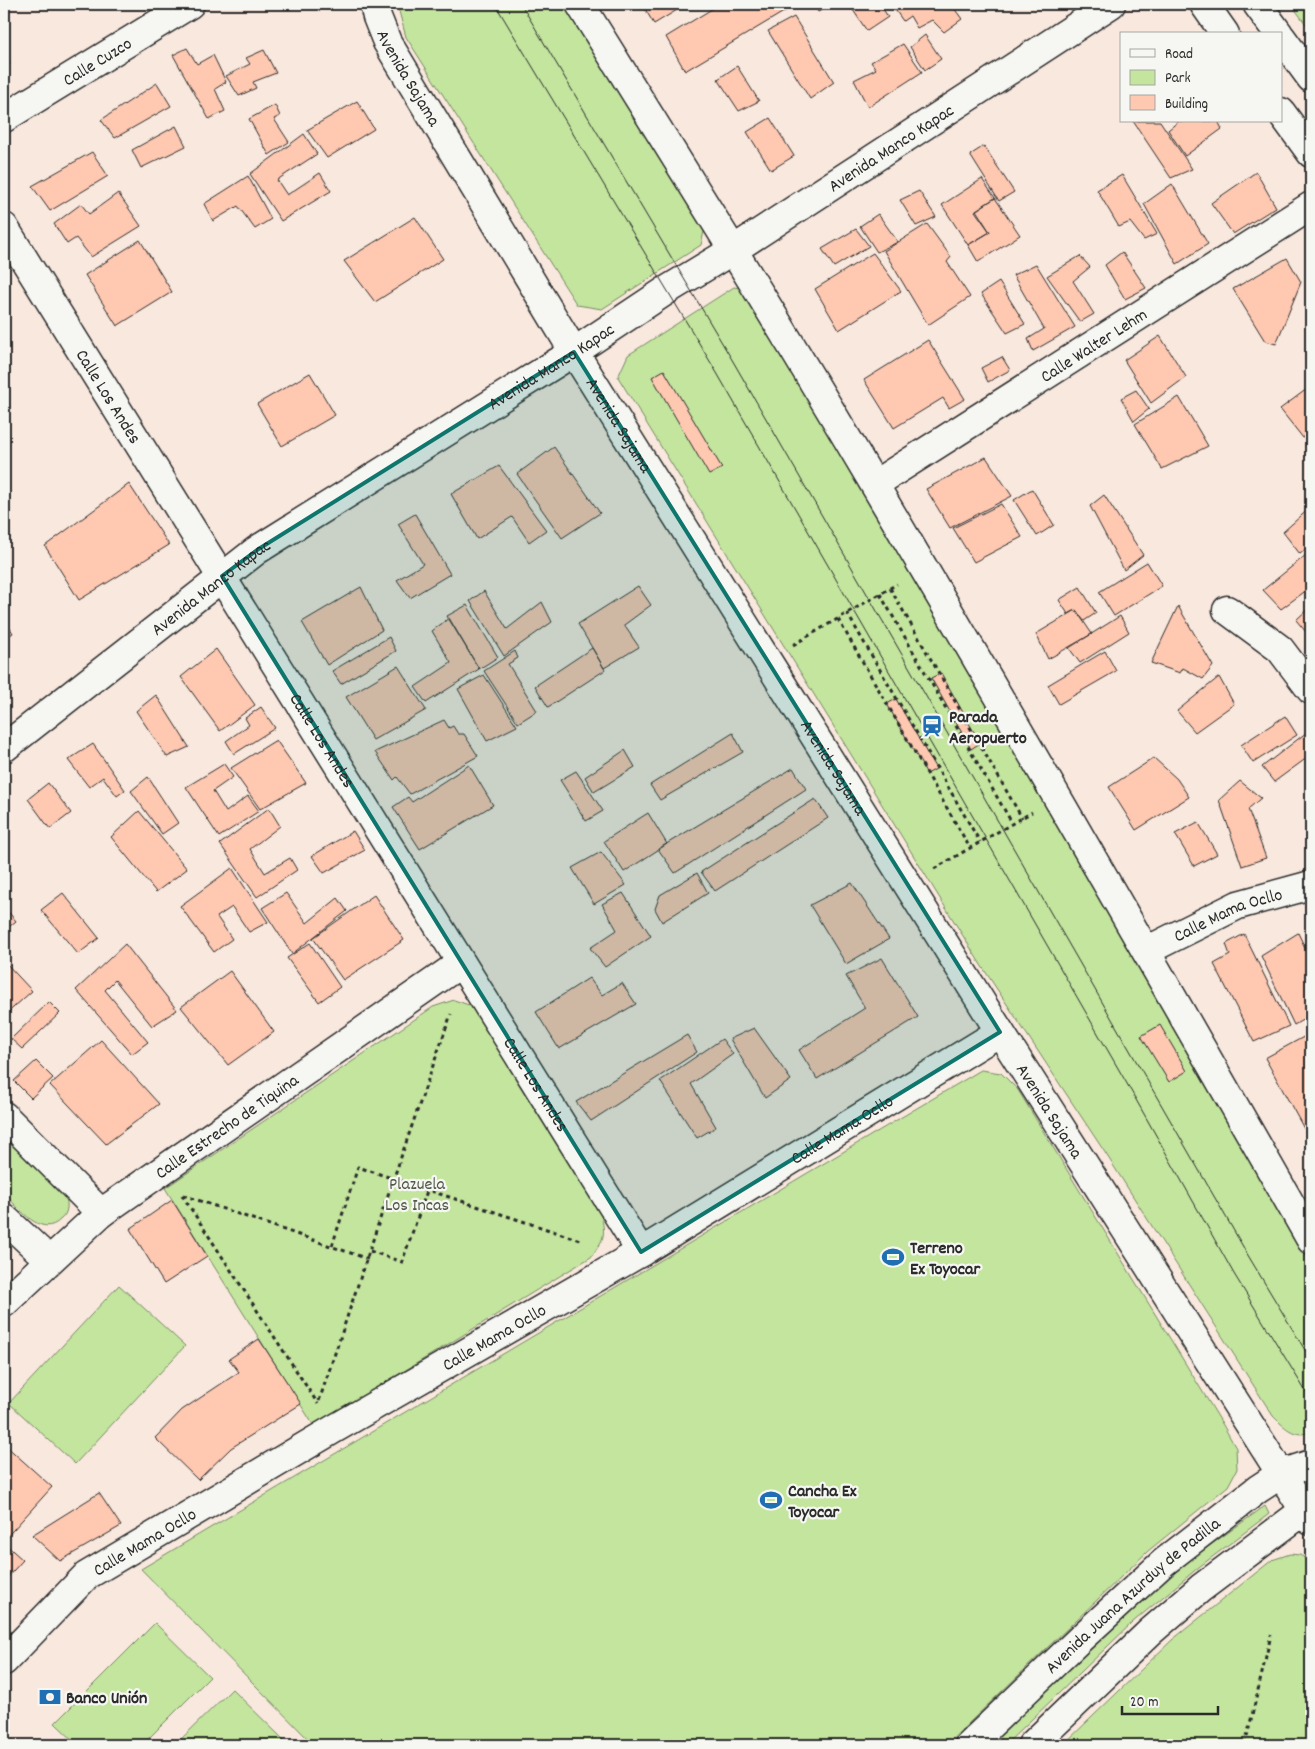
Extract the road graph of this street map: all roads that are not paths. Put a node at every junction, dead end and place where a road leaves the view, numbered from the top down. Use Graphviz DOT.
graph roads {
  1 [pos="190,4"];
  2 [pos="374,4"];
  3 [pos="580,4"];
  4 [pos="1111,4"];
  5 [pos="1204,4"];
  6 [pos="1257,4"];
  7 [pos="1224,32"];
  8 [pos="1278,32"];
  9 [pos="1282,38"];
  10 [pos="1311,78"];
  11 [pos="1282,113"];
  12 [pos="4,118"];
  13 [pos="1311,153"];
  14 [pos="1311,206"];
  15 [pos="4,227"];
  16 [pos="734,250"];
  17 [pos="574,352"];
  18 [pos="875,484"];
  19 [pos="222,576"];
  20 [pos="1227,610"];
  21 [pos="1311,690"];
  22 [pos="4,748"];
  23 [pos="1311,884"];
  24 [pos="1146,951"];
  25 [pos="461,962"];
  26 [pos="1000,1032"];
  27 [pos="4,1116"];
  28 [pos="101,1213"];
  29 [pos="4,1218"];
  30 [pos="1311,1240"];
  31 [pos="641,1252"];
  32 [pos="49,1260"];
  33 [pos="4,1303"];
  34 [pos="1311,1464"];
  35 [pos="1280,1474"];
  36 [pos="1309,1511"];
  37 [pos="4,1661"];
  38 [pos="969,1745"];
  39 [pos="1032,1745"];
  1 -- 12 [label="street, Calle Cuzco"];
  2 -- 17 [label="street, Avenida Sajama"];
  3 -- 16 [label="street"];
  4 -- 16 [label="street, Avenida Manco Kapac"];
  5 -- 7 [label="street"];
  6 -- 8 [label="street"];
  9 -- 10 [label="street"];
  11 -- 13 [label="street"];
  14 -- 18 [label="street, Calle Walter Lehm"];
  15 -- 19 [label="street, Calle Los Andes"];
  16 -- 17 [label="street, Avenida Manco Kapac"];
  16 -- 18 [label="street"];
  17 -- 19 [label="street, Avenida Manco Kapac"];
  17 -- 26 [label="street, Avenida Sajama"];
  18 -- 24 [label="street"];
  19 -- 22 [label="street, Avenida Manco Kapac"];
  19 -- 25 [label="street, Calle Los Andes"];
  20 -- 21 [label="street"];
  23 -- 24 [label="street, Calle Mama Ocllo"];
  24 -- 30 [label="street"];
  25 -- 28 [label="street, Calle Estrecho de Tiquina"];
  25 -- 31 [label="street, Calle Los Andes"];
  26 -- 31 [label="street, Calle Mama Ocllo"];
  26 -- 35 [label="street, Avenida Sajama"];
  27 -- 28 [label="street"];
  28 -- 32 [label="street, Calle Estrecho de Tiquina"];
  29 -- 32 [label="street"];
  31 -- 37 [label="street, Calle Mama Ocllo"];
  32 -- 33 [label="street, Calle Estrecho de Tiquina"];
  34 -- 35 [label="street, Avenida Juana Azurduy de Padilla"];
  35 -- 36 [label="street, Avenida Sajama"];
  35 -- 38 [label="street, Avenida Juana Azurduy de Padilla"];
  36 -- 39 [label="street"];
}
